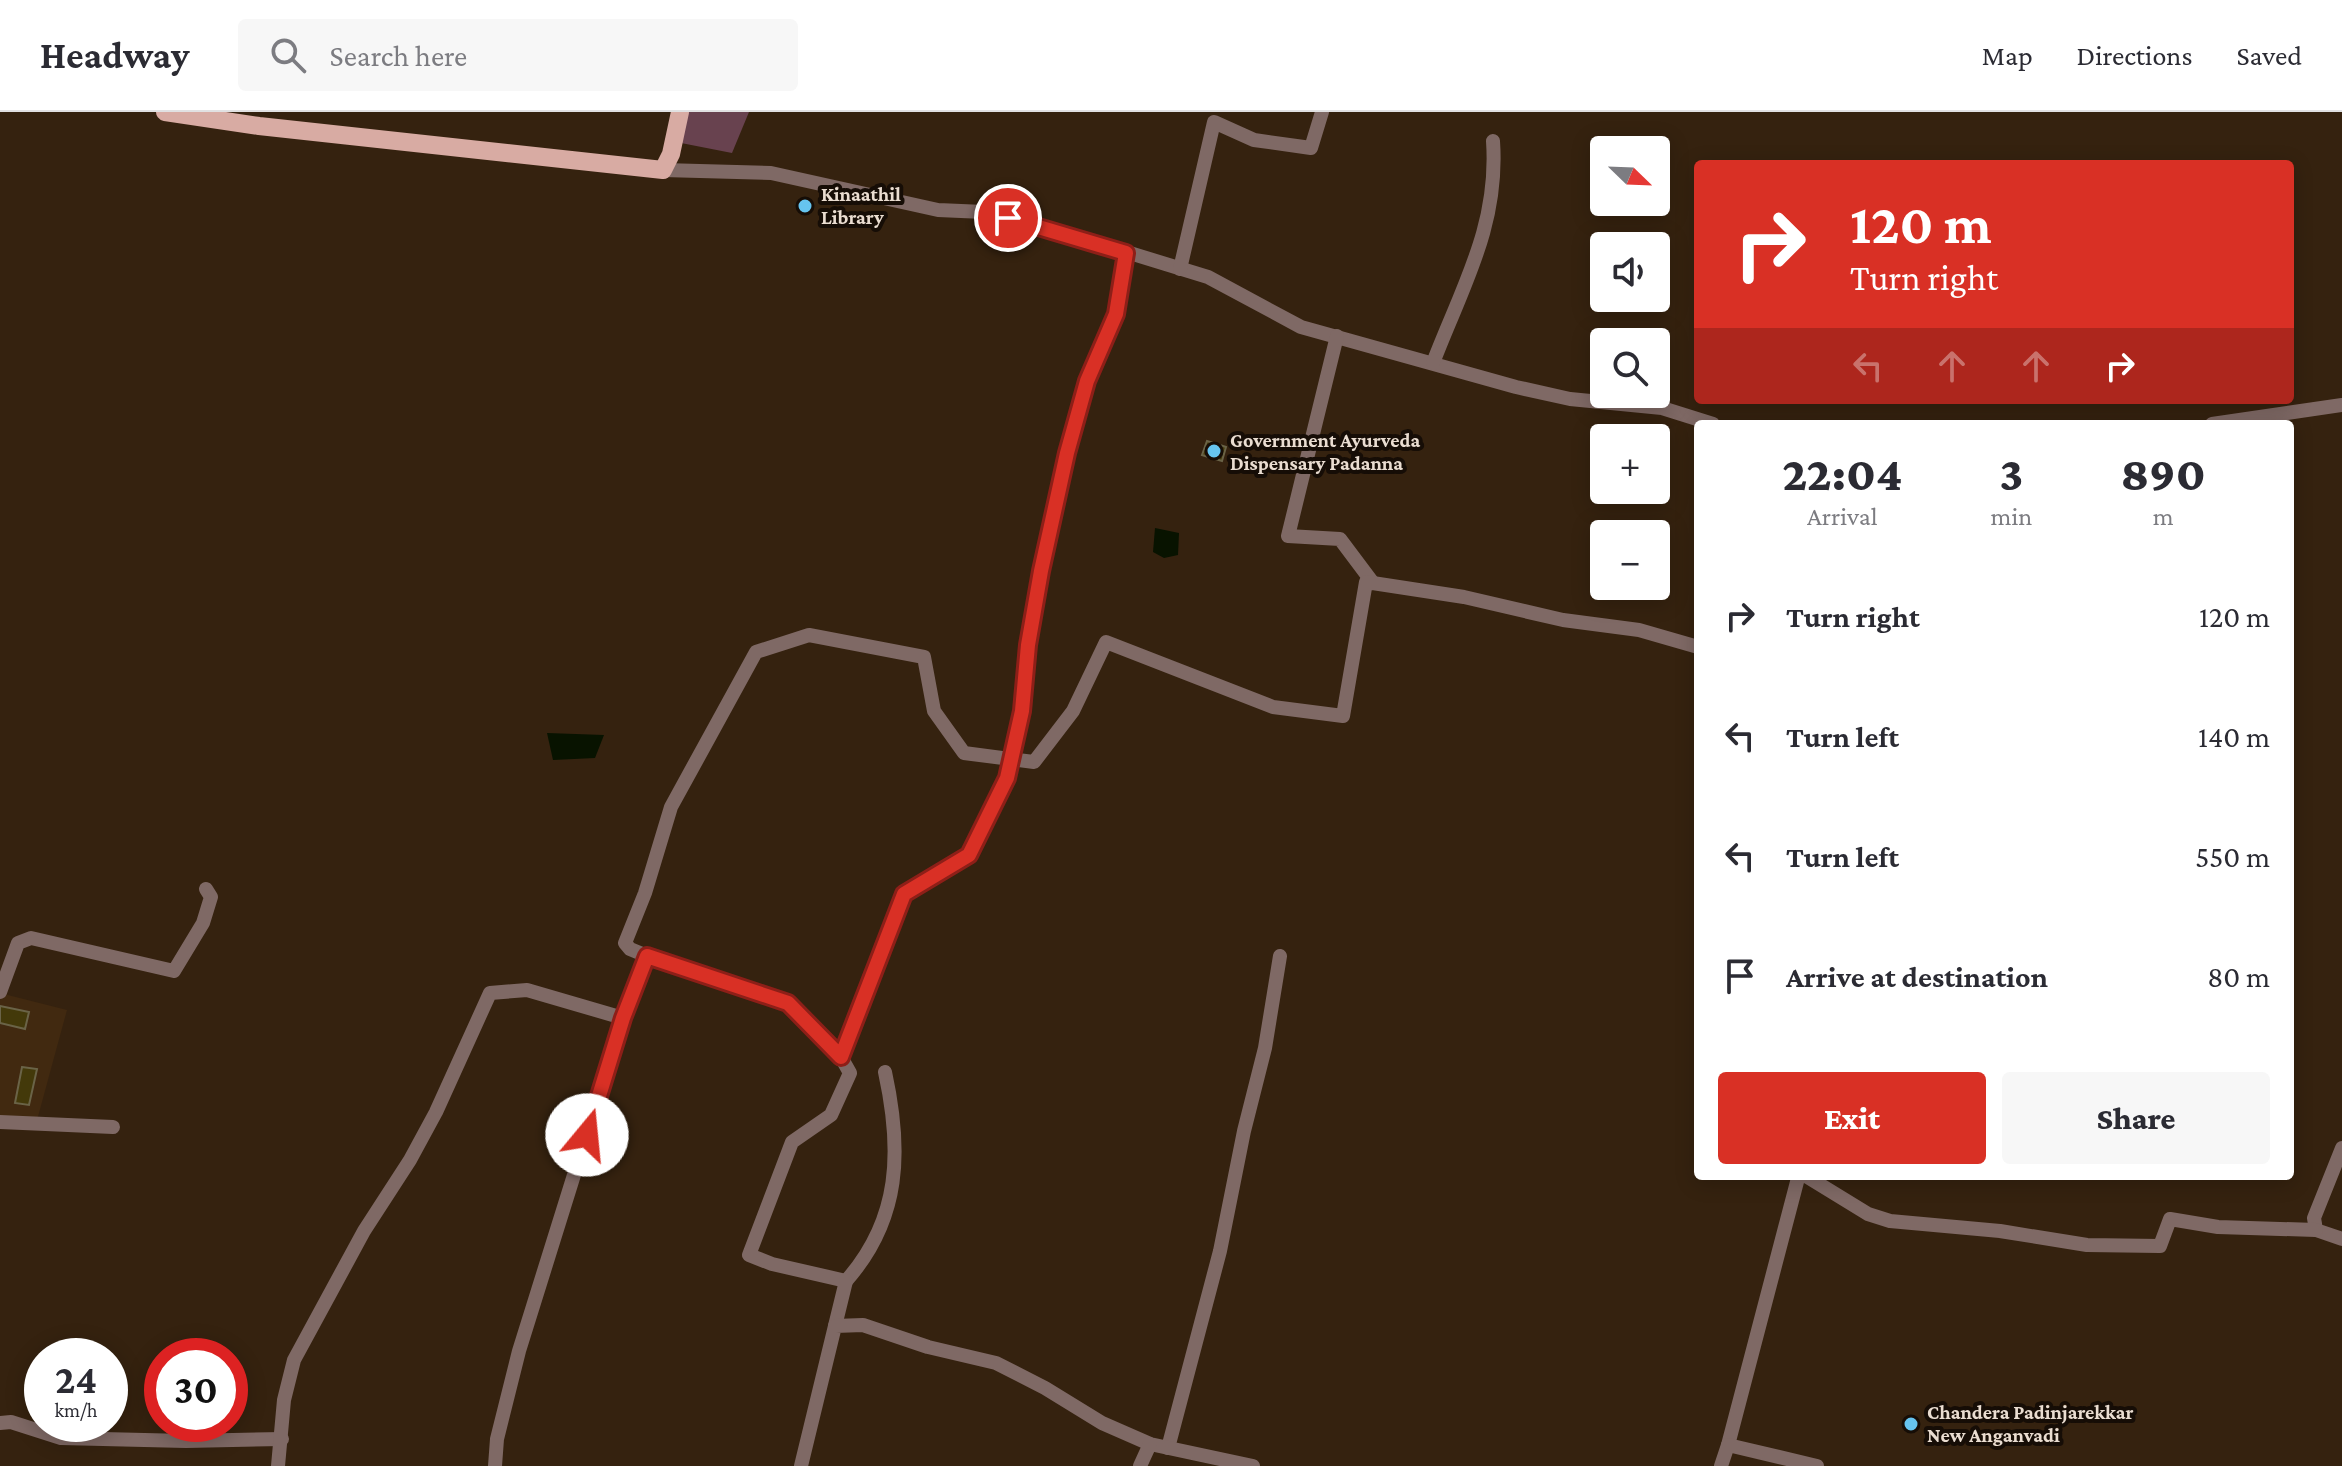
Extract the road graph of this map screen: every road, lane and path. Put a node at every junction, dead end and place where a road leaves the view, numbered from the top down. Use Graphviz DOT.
graph roads {
  1 [pos="165,112"];
  2 [pos="680,112"];
  3 [pos="1322,112"];
  4 [pos="259,119"];
  5 [pos="1493,141"];
  6 [pos="663,170"];
  7 [pos="1126,253"];
  8 [pos="1180,269"];
  9 [pos="1337,336"];
  10 [pos="1433,363"];
  11 [pos="2342,405"];
  12 [pos="2280,419"];
  13 [pos="1700,420"];
  14 [pos="1373,583"];
  15 [pos="1694,646"];
  16 [pos="1011,759"];
  17 [pos="206,889"];
  18 [pos="647,956"];
  19 [pos="1280,956"];
  20 [pos="0,992"];
  21 [pos="623,1018"];
  22 [pos="841,1057"];
  23 [pos="885,1072"];
  24 [pos="0,1122"];
  25 [pos="113,1127"];
  26 [pos="2342,1148"];
  27 [pos="1797,1180"];
  28 [pos="1811,1180"];
  29 [pos="2316,1230"];
  30 [pos="2342,1239"];
  31 [pos="846,1281"];
  32 [pos="835,1326"];
  33 [pos="0,1423"];
  34 [pos="282,1439"];
  35 [pos="1150,1444"];
  36 [pos="1728,1445"];
  37 [pos="1168,1448"];
  38 [pos="278,1466"];
  39 [pos="495,1466"];
  40 [pos="801,1466"];
  41 [pos="1140,1466"];
  42 [pos="1253,1466"];
  43 [pos="1721,1466"];
  44 [pos="1817,1466"];
  1 -- 4 [label="main road"];
  2 -- 6 [label="main road"];
  3 -- 8 [label="street"];
  4 -- 6 [label="main road"];
  5 -- 10 [label="street"];
  6 -- 7 [label="street"];
  7 -- 8 [label="street"];
  7 -- 16 [label="street"];
  8 -- 9 [label="street"];
  9 -- 10 [label="street"];
  9 -- 14 [label="street"];
  10 -- 13 [label="street"];
  11 -- 12 [label="street"];
  14 -- 15 [label="street"];
  14 -- 16 [label="street"];
  16 -- 18 [label="street"];
  16 -- 22 [label="street"];
  17 -- 20 [label="street"];
  18 -- 21 [label="street"];
  18 -- 22 [label="street"];
  19 -- 37 [label="street"];
  21 -- 34 [label="street"];
  21 -- 39 [label="street"];
  22 -- 31 [label="street"];
  23 -- 31 [label="street"];
  24 -- 25 [label="street"];
  26 -- 29 [label="street"];
  27 -- 36 [label="street"];
  28 -- 29 [label="street"];
  29 -- 30 [label="street"];
  31 -- 32 [label="street"];
  32 -- 35 [label="street"];
  32 -- 40 [label="street"];
  33 -- 34 [label="street"];
  34 -- 38 [label="street"];
  35 -- 37 [label="street"];
  35 -- 41 [label="street"];
  36 -- 43 [label="street"];
  36 -- 44 [label="street"];
  37 -- 42 [label="street"];
}
